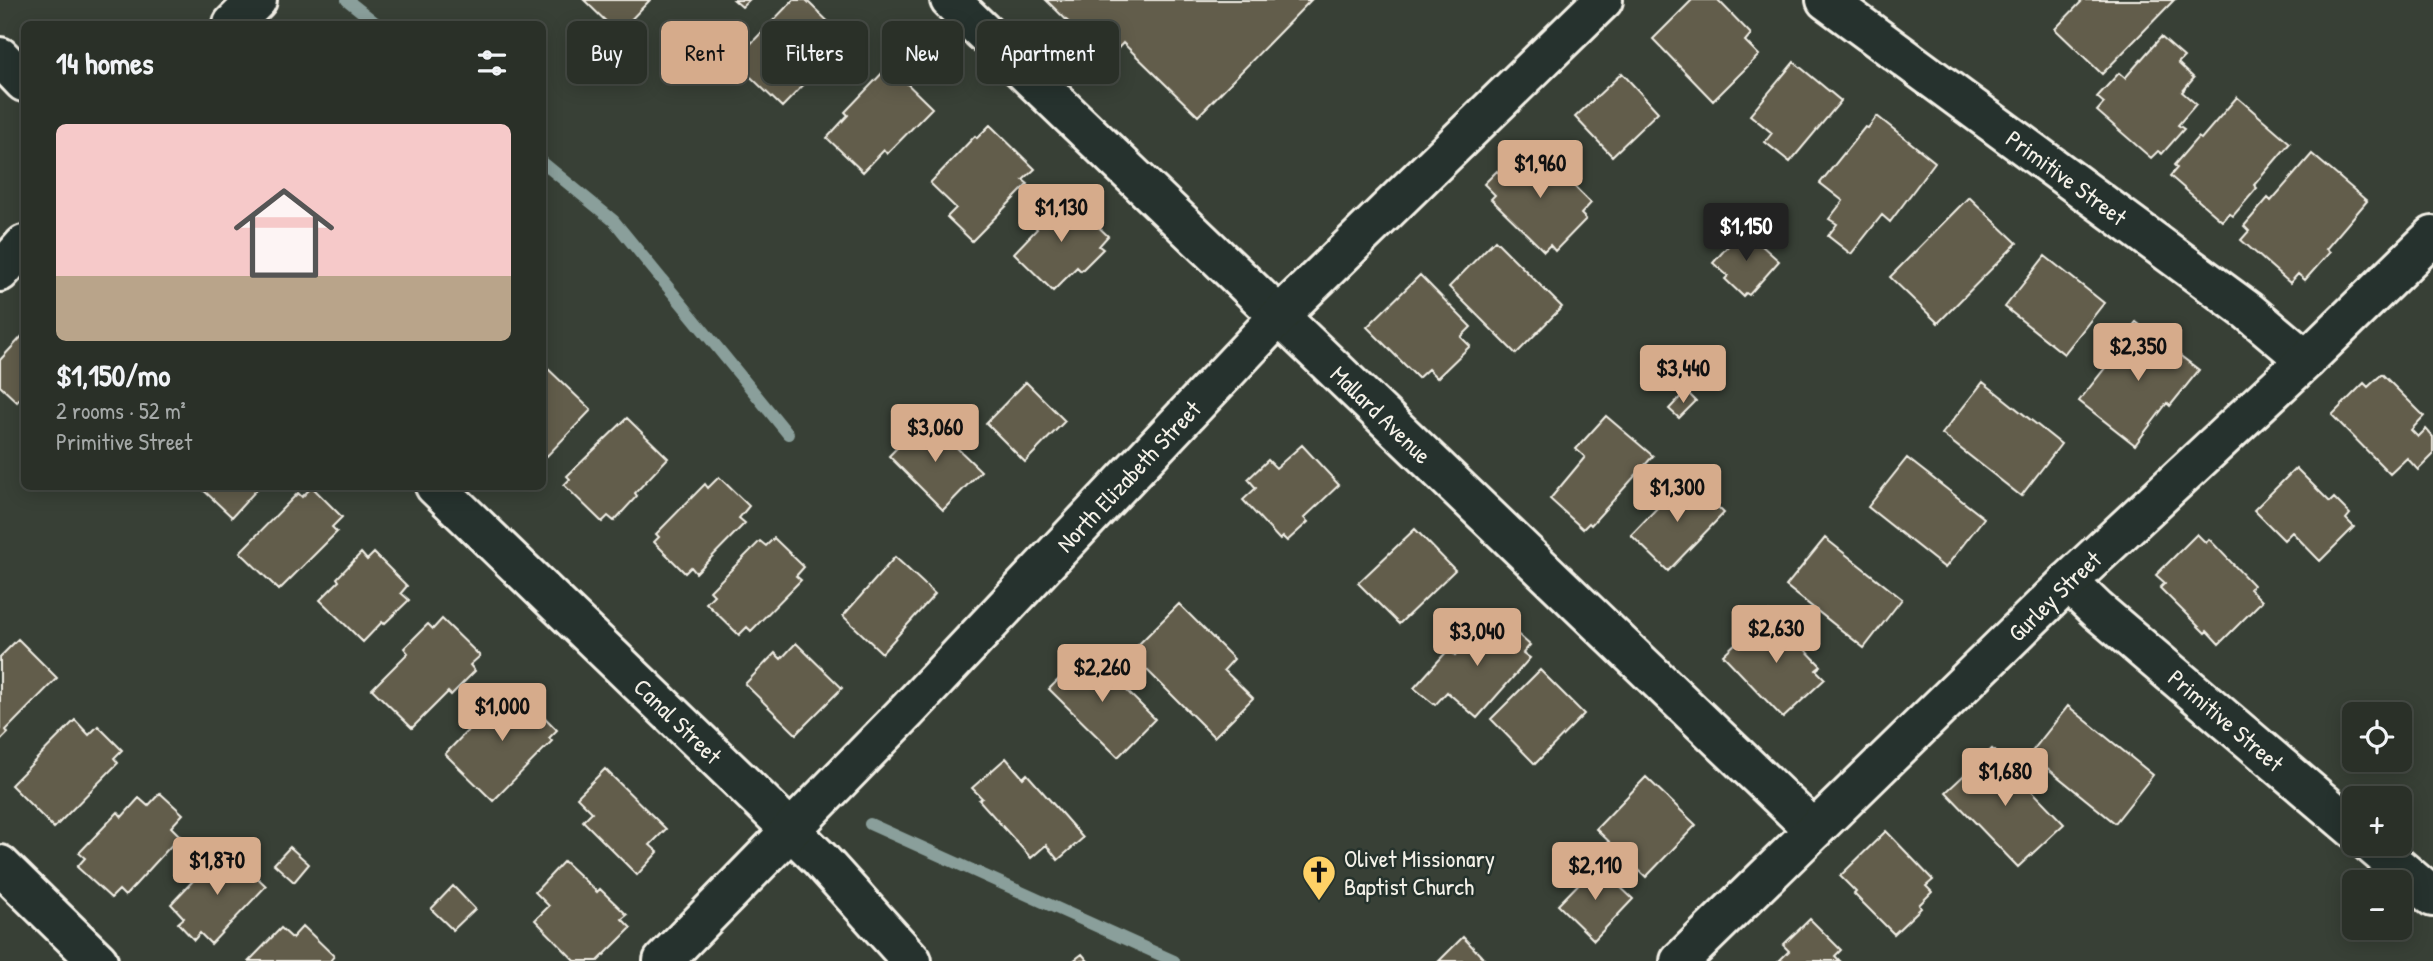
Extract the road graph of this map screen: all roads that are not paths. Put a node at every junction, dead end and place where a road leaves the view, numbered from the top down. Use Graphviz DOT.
graph roads {
  1 [pos="257,0"];
  2 [pos="950,0"];
  3 [pos="1603,0"];
  4 [pos="1826,0"];
  5 [pos="236,21"];
  6 [pos="0,57"];
  7 [pos="21,79"];
  8 [pos="2433,236"];
  9 [pos="21,248"];
  10 [pos="0,272"];
  11 [pos="1280,315"];
  12 [pos="2306,360"];
  13 [pos="439,490"];
  14 [pos="2068,582"];
  15 [pos="2342,819"];
  16 [pos="1813,829"];
  17 [pos="790,830"];
  18 [pos="2385,856"];
  19 [pos="0,865"];
  20 [pos="2433,897"];
  21 [pos="98,961"];
  22 [pos="663,961"];
  23 [pos="912,961"];
  24 [pos="1680,961"];
  1 -- 5 [label="street"];
  2 -- 11 [label="street, Mallard Avenue"];
  3 -- 11 [label="street, North Elizabeth Street"];
  4 -- 12 [label="street, Primitive Street"];
  6 -- 7 [label="street"];
  8 -- 12 [label="street, Gurley Street"];
  9 -- 10 [label="street"];
  11 -- 16 [label="street, Mallard Avenue"];
  11 -- 17 [label="street, North Elizabeth Street"];
  12 -- 14 [label="street, Gurley Street"];
  13 -- 17 [label="street, Canal Street"];
  14 -- 15 [label="street, Primitive Street"];
  14 -- 16 [label="street, Gurley Street"];
  16 -- 24 [label="street, Gurley Street"];
  17 -- 22 [label="street, North Elizabeth Street"];
  17 -- 23 [label="street, Canal Street"];
  18 -- 20 [label="street"];
  19 -- 21 [label="street"];
}
